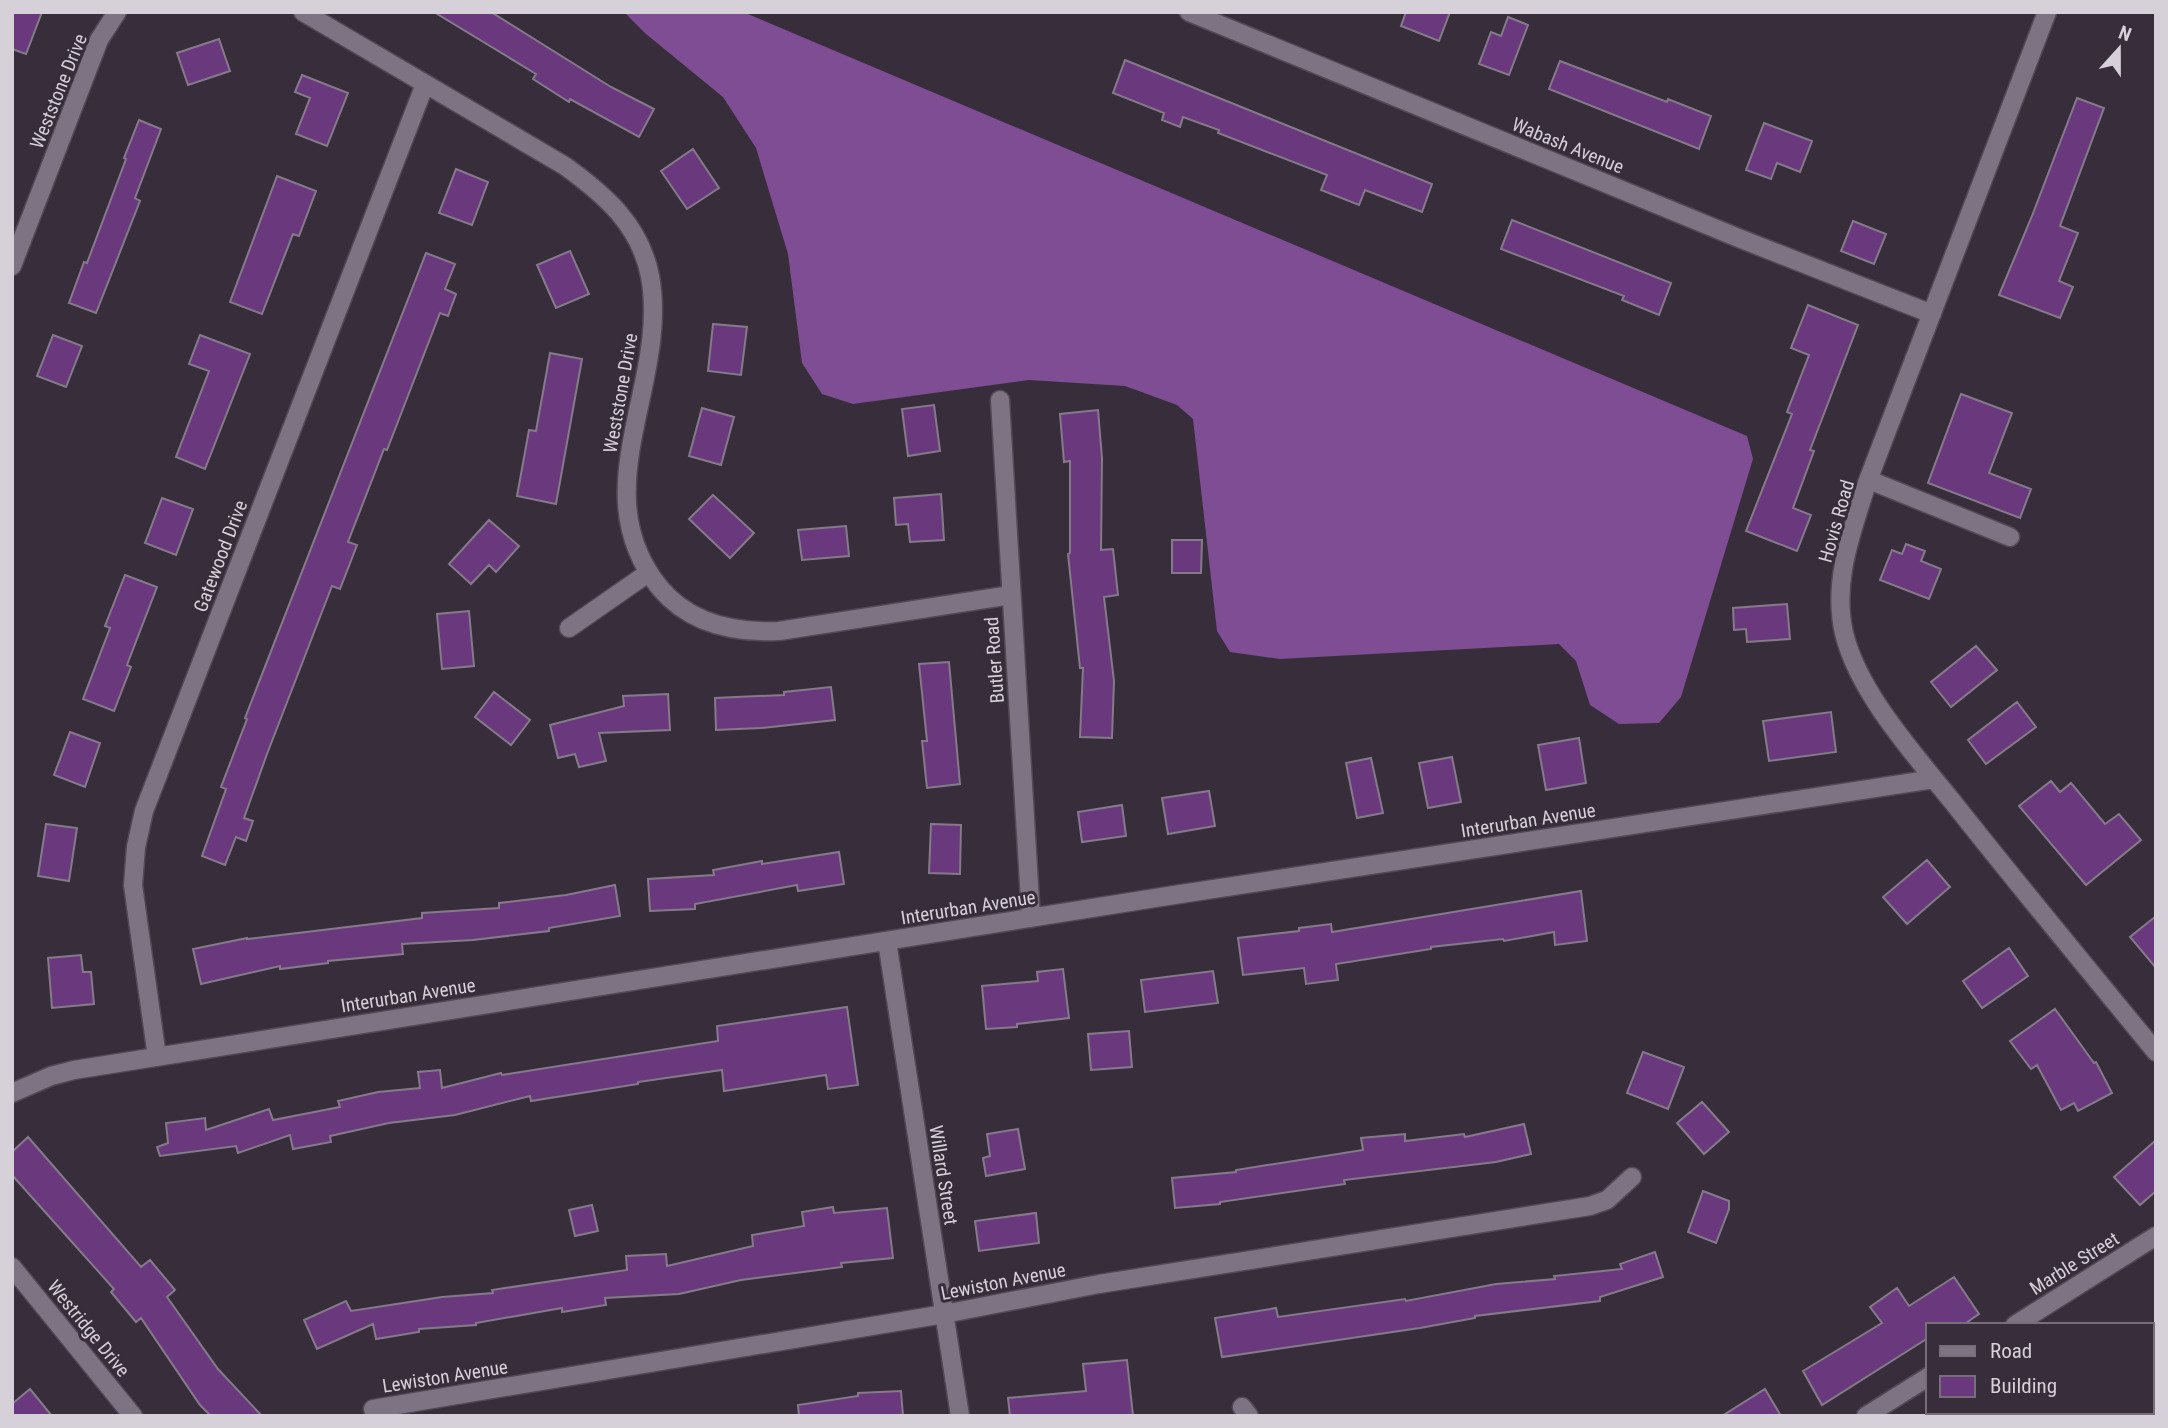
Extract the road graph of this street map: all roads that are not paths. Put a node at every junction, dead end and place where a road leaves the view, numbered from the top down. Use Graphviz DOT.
graph roads {
  1 [pos="117,12"];
  2 [pos="303,12"];
  3 [pos="1189,12"];
  4 [pos="2047,12"];
  5 [pos="425,85"];
  6 [pos="17,238"];
  7 [pos="12,266"];
  8 [pos="1932,314"];
  9 [pos="1000,400"];
  10 [pos="1868,480"];
  11 [pos="2010,537"];
  12 [pos="648,573"];
  13 [pos="1011,595"];
  14 [pos="569,628"];
  15 [pos="1934,779"];
  16 [pos="1031,918"];
  17 [pos="887,941"];
  18 [pos="2156,1052"];
  19 [pos="156,1057"];
  20 [pos="12,1093"];
  21 [pos="1632,1177"];
  22 [pos="2156,1236"];
  23 [pos="12,1267"];
  24 [pos="944,1314"];
  25 [pos="2018,1323"];
  26 [pos="1926,1378"];
  27 [pos="373,1409"];
  28 [pos="133,1416"];
  29 [pos="960,1416"];
  30 [pos="1866,1416"];
  1 -- 6 [label="street, Weststone Drive"];
  2 -- 5 [label="street, Weststone Drive"];
  3 -- 8 [label="street, Wabash Avenue"];
  4 -- 8 [label="street, Hovis Road"];
  5 -- 12 [label="street, Weststone Drive"];
  5 -- 19 [label="street, Gatewood Drive"];
  6 -- 7 [label="street, Weststone Drive"];
  8 -- 10 [label="street, Hovis Road"];
  9 -- 13 [label="street, Butler Road"];
  10 -- 11 [label="street"];
  10 -- 15 [label="street, Hovis Road"];
  12 -- 13 [label="street, Weststone Drive"];
  12 -- 14 [label="street"];
  13 -- 16 [label="street, Butler Road"];
  15 -- 16 [label="street, Interurban Avenue"];
  15 -- 18 [label="street, Hovis Road"];
  16 -- 17 [label="street, Interurban Avenue"];
  17 -- 19 [label="street, Interurban Avenue"];
  17 -- 24 [label="street, Willard Street"];
  19 -- 20 [label="street, Interurban Avenue"];
  21 -- 24 [label="street, Lewiston Avenue"];
  22 -- 25 [label="street, Marble Street"];
  23 -- 28 [label="street, Westridge Drive"];
  24 -- 27 [label="street, Lewiston Avenue"];
  24 -- 29 [label="street, Willard Street"];
  26 -- 30 [label="street"];
}
